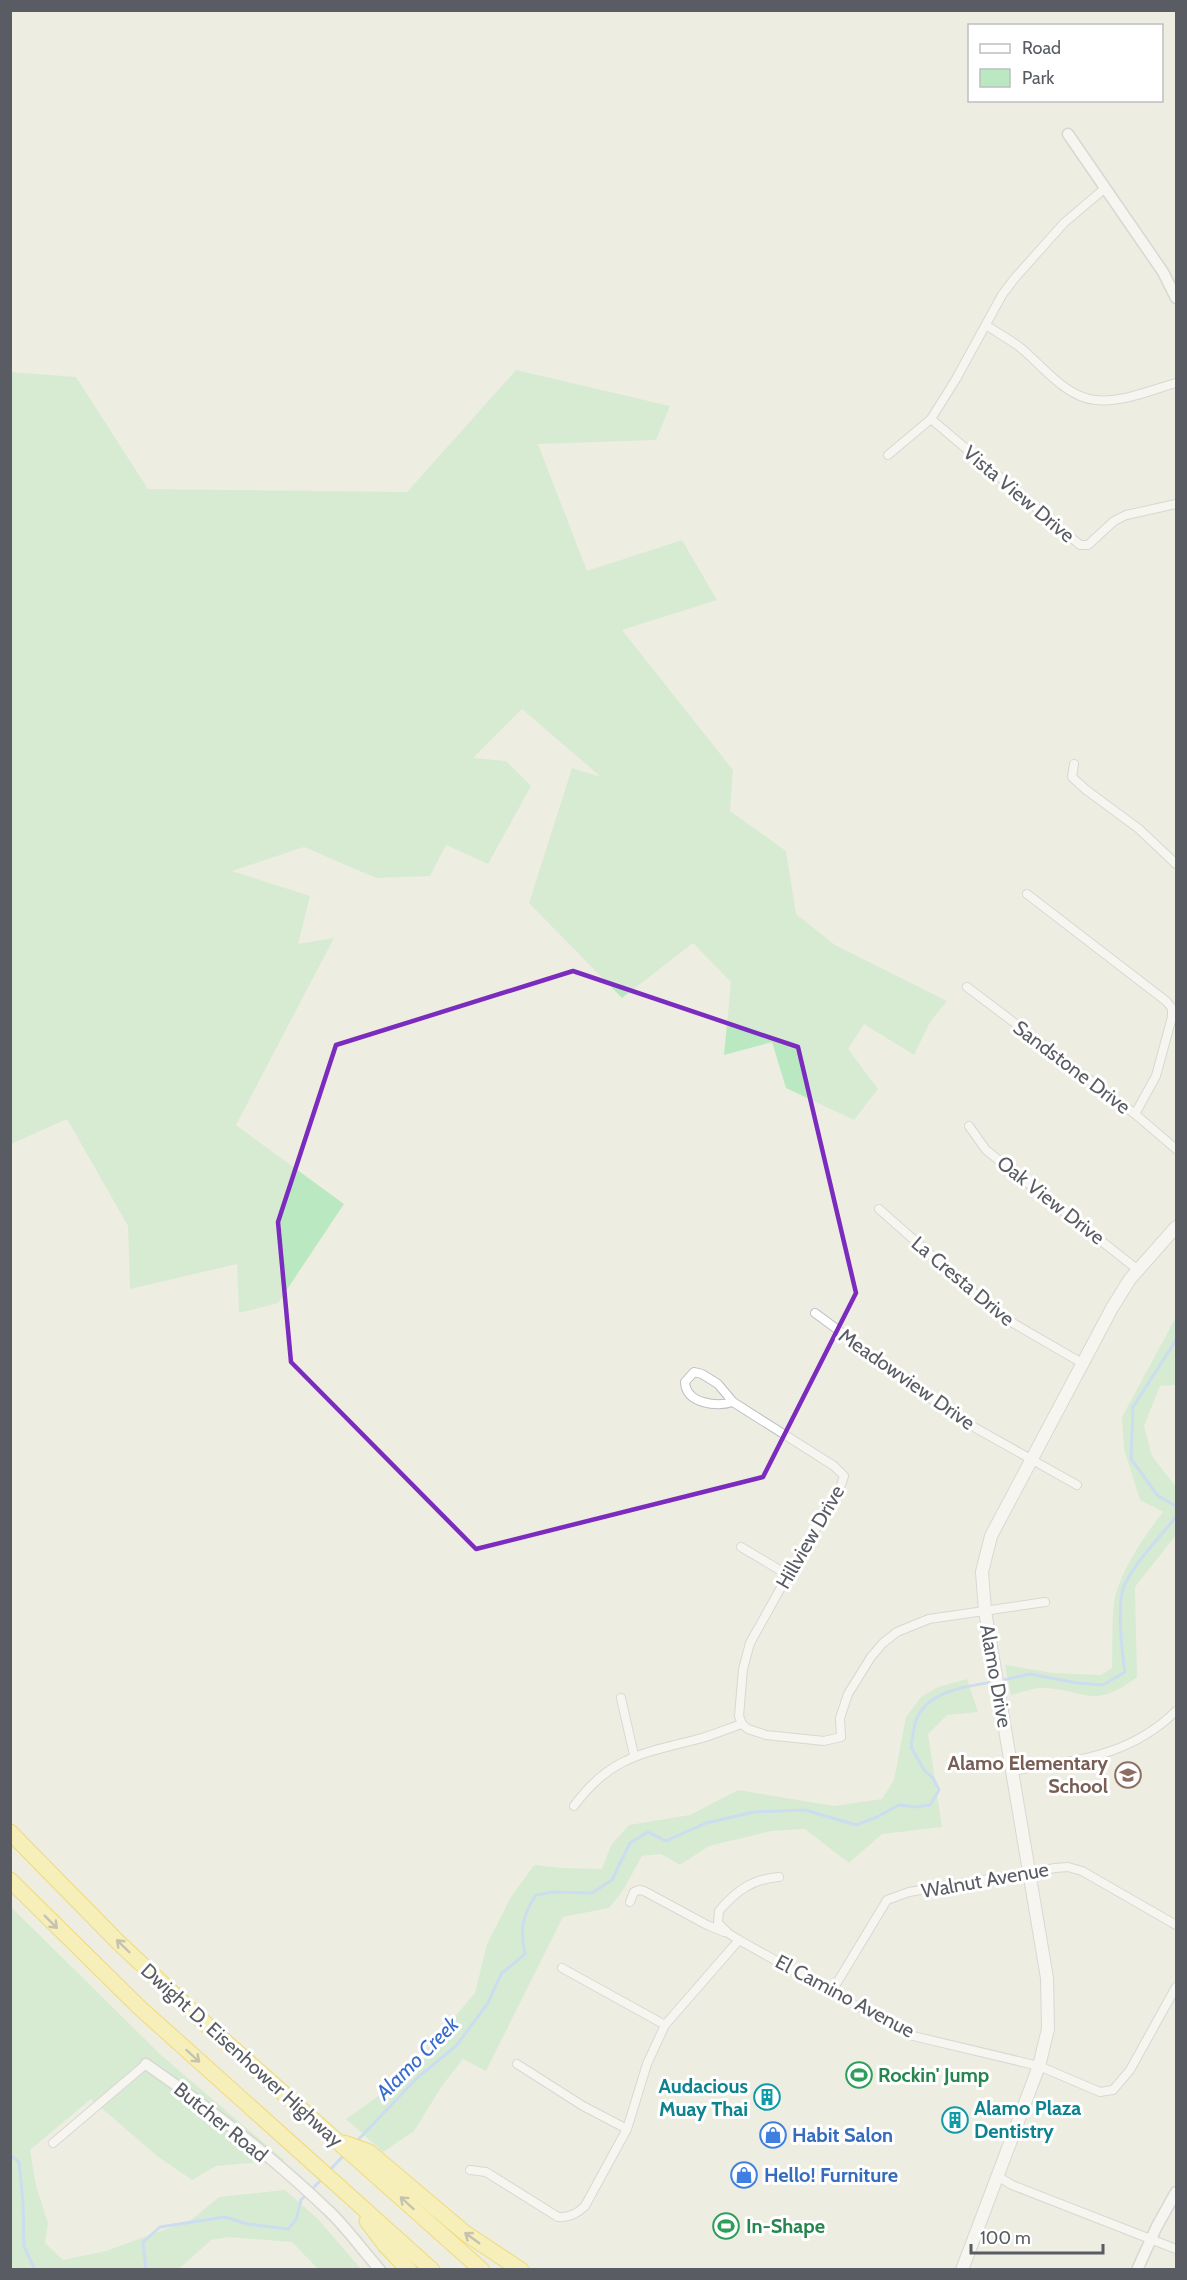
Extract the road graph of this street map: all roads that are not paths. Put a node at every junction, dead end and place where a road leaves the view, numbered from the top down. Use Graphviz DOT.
graph roads {
  1 [pos="1068,134"];
  2 [pos="1104,189"];
  3 [pos="1176,298"];
  4 [pos="986,325"];
  5 [pos="1176,383"];
  6 [pos="931,419"];
  7 [pos="888,455"];
  8 [pos="1176,504"];
  9 [pos="1074,764"];
  10 [pos="1176,864"];
  11 [pos="1027,894"];
  12 [pos="967,987"];
  13 [pos="1135,1114"];
  14 [pos="969,1126"];
  15 [pos="1176,1149"];
  16 [pos="879,1209"];
  17 [pos="1176,1227"];
  18 [pos="1138,1270"];
  19 [pos="815,1313"];
  20 [pos="1082,1363"];
  21 [pos="734,1402"];
  22 [pos="1032,1459"];
  23 [pos="1077,1485"];
  24 [pos="741,1547"];
  25 [pos="788,1575"];
  26 [pos="1044,1602"];
  27 [pos="985,1611"];
  28 [pos="621,1698"];
  29 [pos="1176,1711"];
  30 [pos="742,1724"];
  31 [pos="634,1755"];
  32 [pos="1012,1771"];
  33 [pos="574,1806"];
  34 [pos="10,1832"];
  35 [pos="1029,1872"];
  36 [pos="779,1877"];
  37 [pos="10,1880"];
  38 [pos="630,1902"];
  39 [pos="1176,1925"];
  40 [pos="728,1933"];
  41 [pos="739,1940"];
  42 [pos="562,1968"];
  43 [pos="1176,1987"];
  44 [pos="832,1991"];
  45 [pos="666,2025"];
  46 [pos="146,2064"];
  47 [pos="517,2064"];
  48 [pos="1040,2066"];
  49 [pos="627,2129"];
  50 [pos="53,2144"];
  51 [pos="365,2157"];
  52 [pos="470,2170"];
  53 [pos="999,2177"];
  54 [pos="341,2189"];
  55 [pos="1176,2192"];
  56 [pos="1151,2238"];
  57 [pos="1176,2249"];
  58 [pos="381,2270"];
  59 [pos="409,2270"];
  60 [pos="432,2270"];
  61 [pos="482,2270"];
  62 [pos="521,2270"];
  63 [pos="962,2270"];
  64 [pos="1137,2270"];
  1 -- 2 [label="street"];
  2 -- 3 [label="street"];
  2 -- 4 [label="street"];
  4 -- 5 [label="street"];
  4 -- 6 [label="street"];
  6 -- 7 [label="street"];
  6 -- 8 [label="street, Vista View Drive"];
  9 -- 10 [label="street"];
  11 -- 13 [label="street"];
  12 -- 13 [label="street, Sandstone Drive"];
  13 -- 15 [label="street, Sandstone Drive"];
  14 -- 18 [label="street, Oak View Drive"];
  16 -- 20 [label="street, La Cresta Drive"];
  17 -- 18 [label="main road, Alamo Drive"];
  18 -- 20 [label="main road, Alamo Drive"];
  19 -- 22 [label="street, Meadowview Drive"];
  20 -- 22 [label="main road, Alamo Drive"];
  21 -- 21 [label="street"];
  21 -- 25 [label="street, Hillview Drive"];
  22 -- 23 [label="street, Meadowview Drive"];
  22 -- 27 [label="main road, Alamo Drive"];
  24 -- 25 [label="street"];
  25 -- 30 [label="street, Hillview Drive"];
  26 -- 27 [label="street"];
  27 -- 30 [label="street"];
  27 -- 32 [label="main road, Alamo Drive"];
  28 -- 31 [label="street"];
  29 -- 32 [label="street"];
  30 -- 31 [label="street"];
  31 -- 33 [label="street"];
  32 -- 35 [label="main road, Alamo Drive"];
  51 -- 34 [label="highway, Dwight D. Eisenhower Highway, one-way"];
  35 -- 39 [label="street, Walnut Avenue"];
  35 -- 44 [label="street, Walnut Avenue"];
  35 -- 48 [label="main road, Alamo Drive"];
  36 -- 40 [label="street"];
  37 -- 54 [label="highway, Dwight D. Eisenhower Highway, one-way"];
  38 -- 40 [label="street, El Camino Avenue"];
  40 -- 41 [label="street, El Camino Avenue"];
  41 -- 44 [label="street, El Camino Avenue"];
  41 -- 45 [label="street"];
  42 -- 45 [label="street"];
  43 -- 48 [label="street, El Camino Avenue"];
  44 -- 48 [label="street, El Camino Avenue"];
  45 -- 49 [label="street"];
  46 -- 50 [label="street, Butcher Road"];
  46 -- 58 [label="street, Butcher Road"];
  47 -- 49 [label="street"];
  48 -- 53 [label="main road, Alamo Drive"];
  49 -- 52 [label="street"];
  61 -- 51 [label="highway, Dwight D. Eisenhower Highway, one-way"];
  62 -- 51 [label="highway, one-way"];
  53 -- 56 [label="street"];
  53 -- 63 [label="main road, Alamo Drive"];
  54 -- 59 [label="highway"];
  54 -- 60 [label="highway, Dwight D. Eisenhower Highway"];
  55 -- 56 [label="street"];
  56 -- 57 [label="street"];
  56 -- 64 [label="street"];
}
